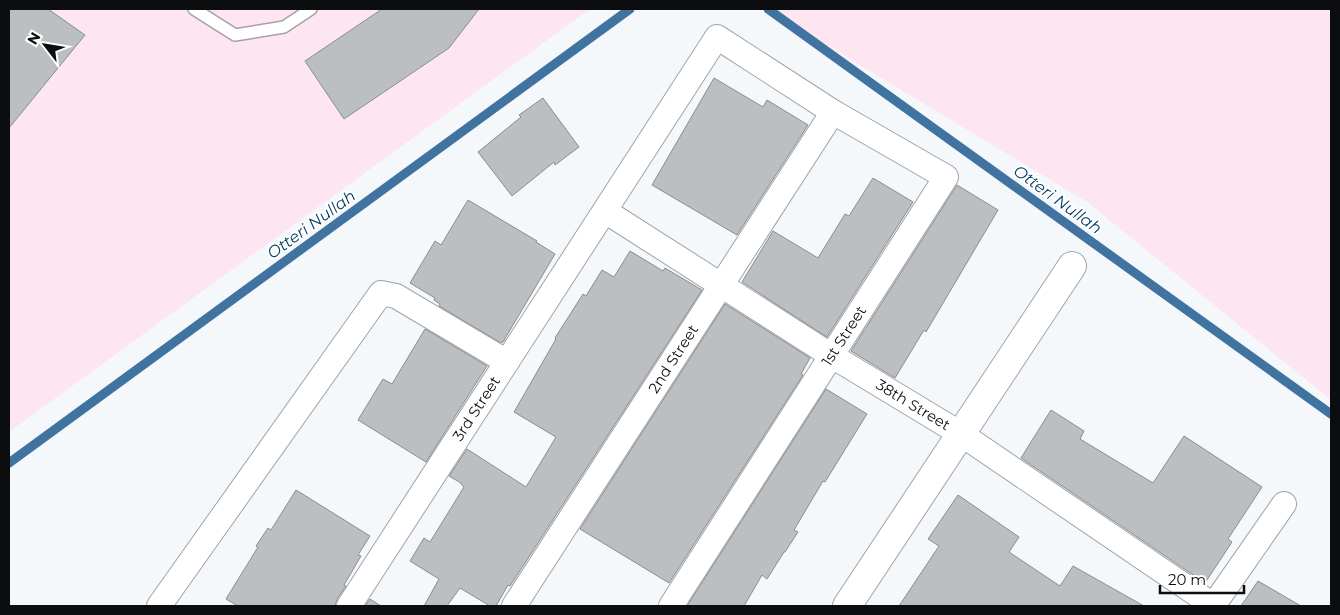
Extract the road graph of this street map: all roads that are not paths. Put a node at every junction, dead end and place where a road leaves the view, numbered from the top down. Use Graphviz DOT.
graph roads {
  1 [pos="194,9"];
  2 [pos="311,9"];
  3 [pos="833,112"];
  4 [pos="605,211"];
  5 [pos="1072,266"];
  6 [pos="722,285"];
  7 [pos="832,356"];
  8 [pos="507,362"];
  9 [pos="961,434"];
  10 [pos="1284,504"];
  11 [pos="159,606"];
  12 [pos="349,606"];
  13 [pos="514,606"];
  14 [pos="671,606"];
  15 [pos="847,606"];
  16 [pos="1214,606"];
  1 -- 2 [label="lane"];
  3 -- 4 [label="street, 3rd Street"];
  3 -- 6 [label="street, 2nd Street"];
  3 -- 7 [label="street, 1st Street"];
  4 -- 6 [label="street, 38th Street"];
  4 -- 8 [label="street, 3rd Street"];
  5 -- 9 [label="street"];
  6 -- 7 [label="street, 38th Street"];
  6 -- 13 [label="street, 2nd Street"];
  7 -- 9 [label="street, 38th Street"];
  7 -- 14 [label="street, 1st Street"];
  8 -- 11 [label="street"];
  8 -- 12 [label="street, 3rd Street"];
  9 -- 15 [label="street"];
  9 -- 16 [label="street, 38th Street"];
  10 -- 16 [label="street"];
}
